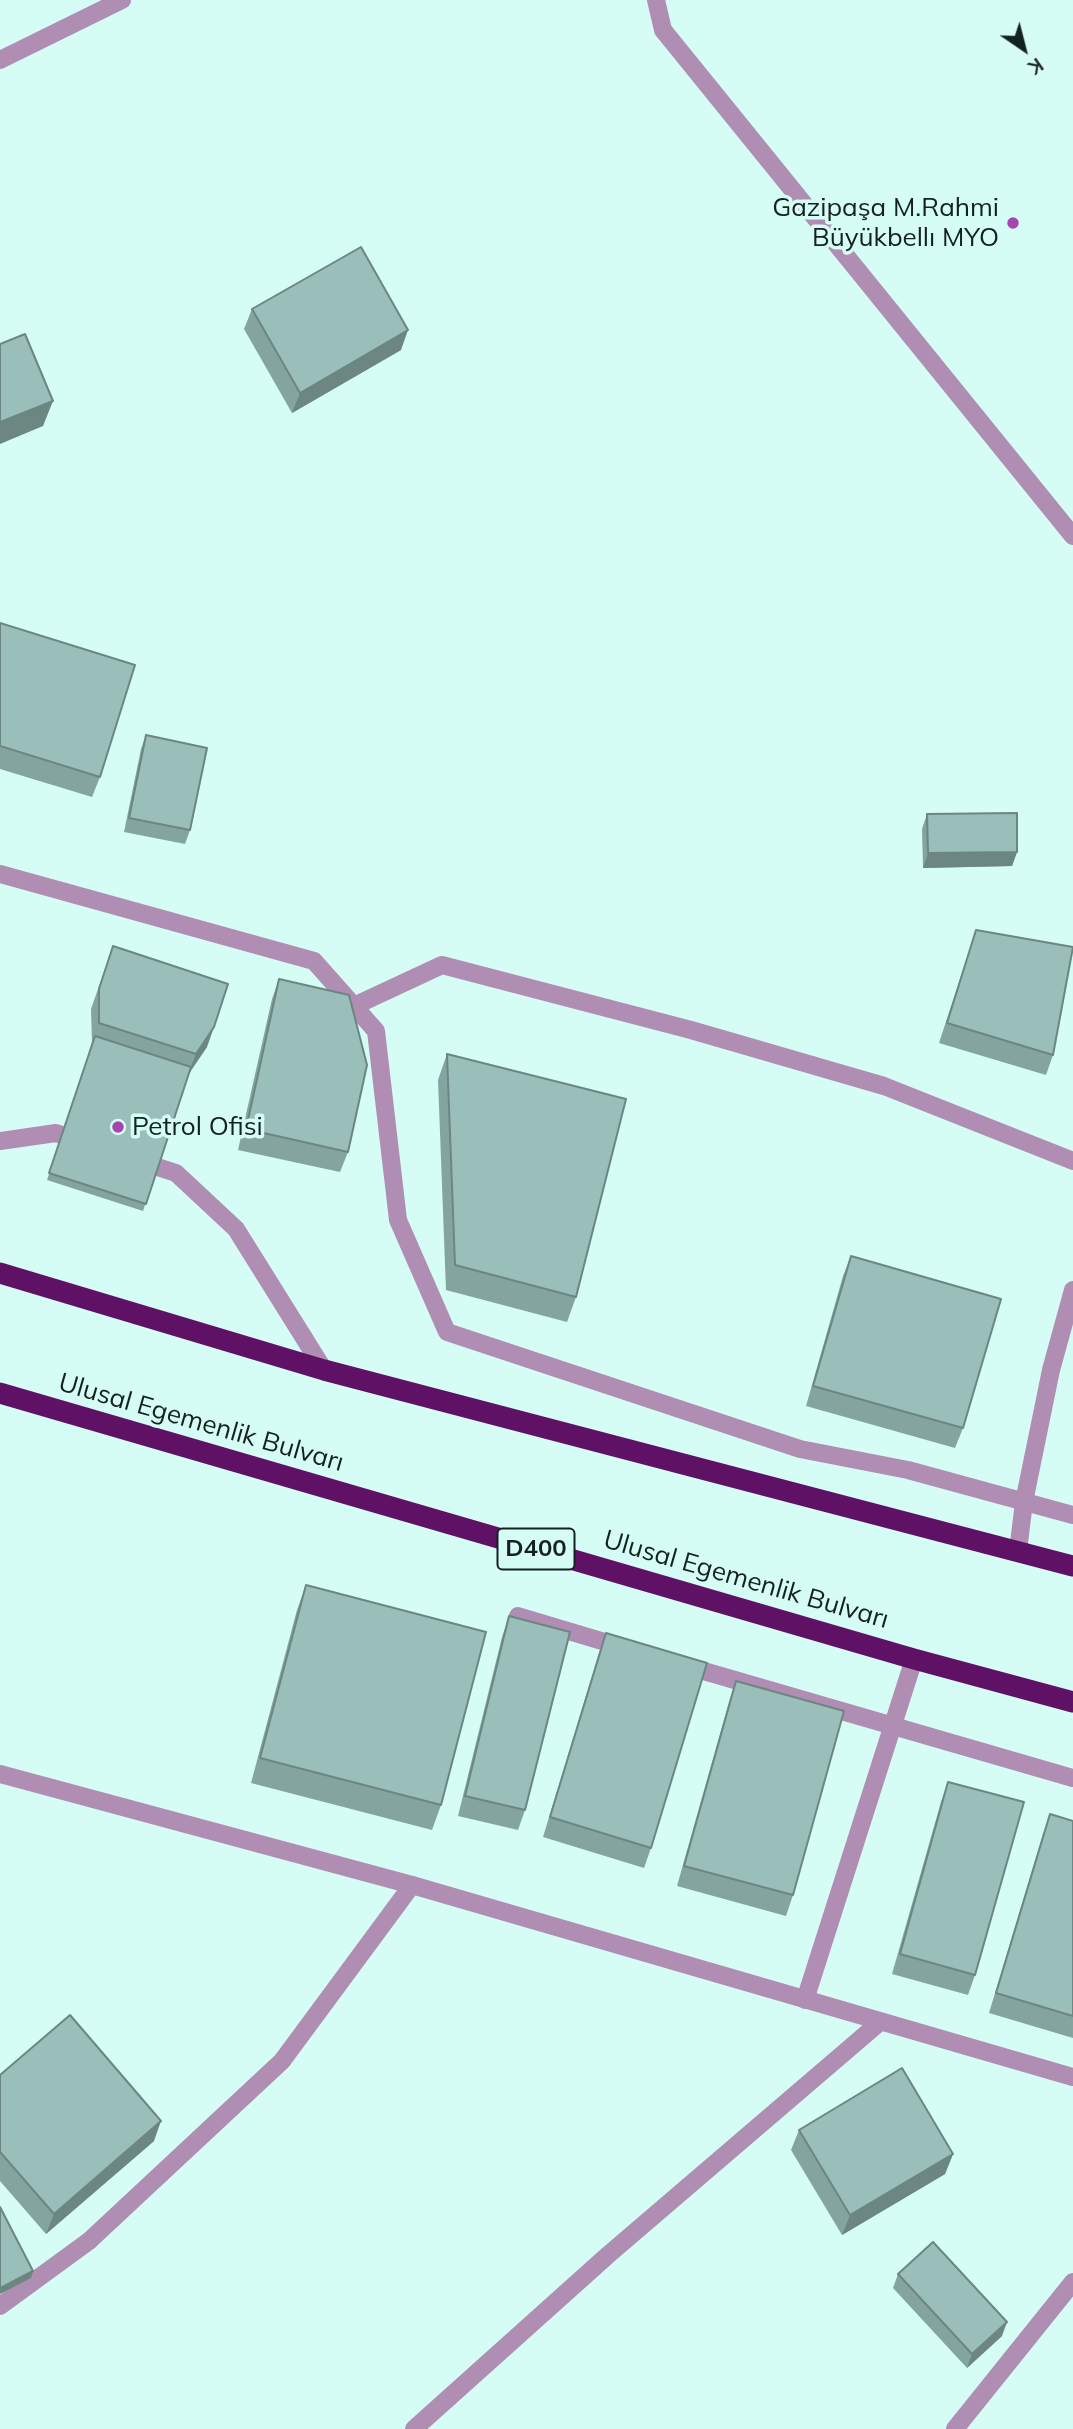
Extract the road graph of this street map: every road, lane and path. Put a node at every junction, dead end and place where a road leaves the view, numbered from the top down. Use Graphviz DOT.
graph roads {
  1 [pos="122,0"];
  2 [pos="656,0"];
  3 [pos="0,60"];
  4 [pos="1073,536"];
  5 [pos="0,874"];
  6 [pos="354,1006"];
  7 [pos="0,1141"];
  8 [pos="1073,1161"];
  9 [pos="0,1273"];
  10 [pos="1073,1290"];
  11 [pos="324,1370"];
  12 [pos="0,1393"];
  13 [pos="1024,1502"];
  14 [pos="1073,1515"];
  15 [pos="1017,1551"];
  16 [pos="1073,1566"];
  17 [pos="518,1616"];
  18 [pos="639,1652"];
  19 [pos="914,1659"];
  20 [pos="665,1660"];
  21 [pos="1073,1702"];
  22 [pos="893,1726"];
  23 [pos="0,1774"];
  24 [pos="1073,1777"];
  25 [pos="412,1885"];
  26 [pos="805,2000"];
  27 [pos="880,2022"];
  28 [pos="1073,2077"];
  29 [pos="1073,2282"];
  30 [pos="0,2306"];
  31 [pos="414,2429"];
  32 [pos="955,2429"];
  1 -- 3 [label="street"];
  2 -- 4 [label="street"];
  5 -- 6 [label="street"];
  6 -- 8 [label="street"];
  6 -- 13 [label="street"];
  7 -- 11 [label="street"];
  9 -- 11 [label="highway"];
  10 -- 13 [label="street"];
  11 -- 15 [label="highway"];
  12 -- 19 [label="highway, Ulusal Egemenlik Bulvarı / D400"];
  13 -- 14 [label="street"];
  13 -- 15 [label="street"];
  15 -- 16 [label="highway"];
  17 -- 18 [label="street"];
  19 -- 21 [label="highway, Ulusal Egemenlik Bulvarı / D400"];
  19 -- 22 [label="street"];
  20 -- 22 [label="street"];
  22 -- 24 [label="street"];
  22 -- 26 [label="street"];
  23 -- 25 [label="street"];
  25 -- 26 [label="street"];
  25 -- 30 [label="street"];
  26 -- 27 [label="street"];
  27 -- 28 [label="street"];
  27 -- 31 [label="street"];
  29 -- 32 [label="street"];
}
